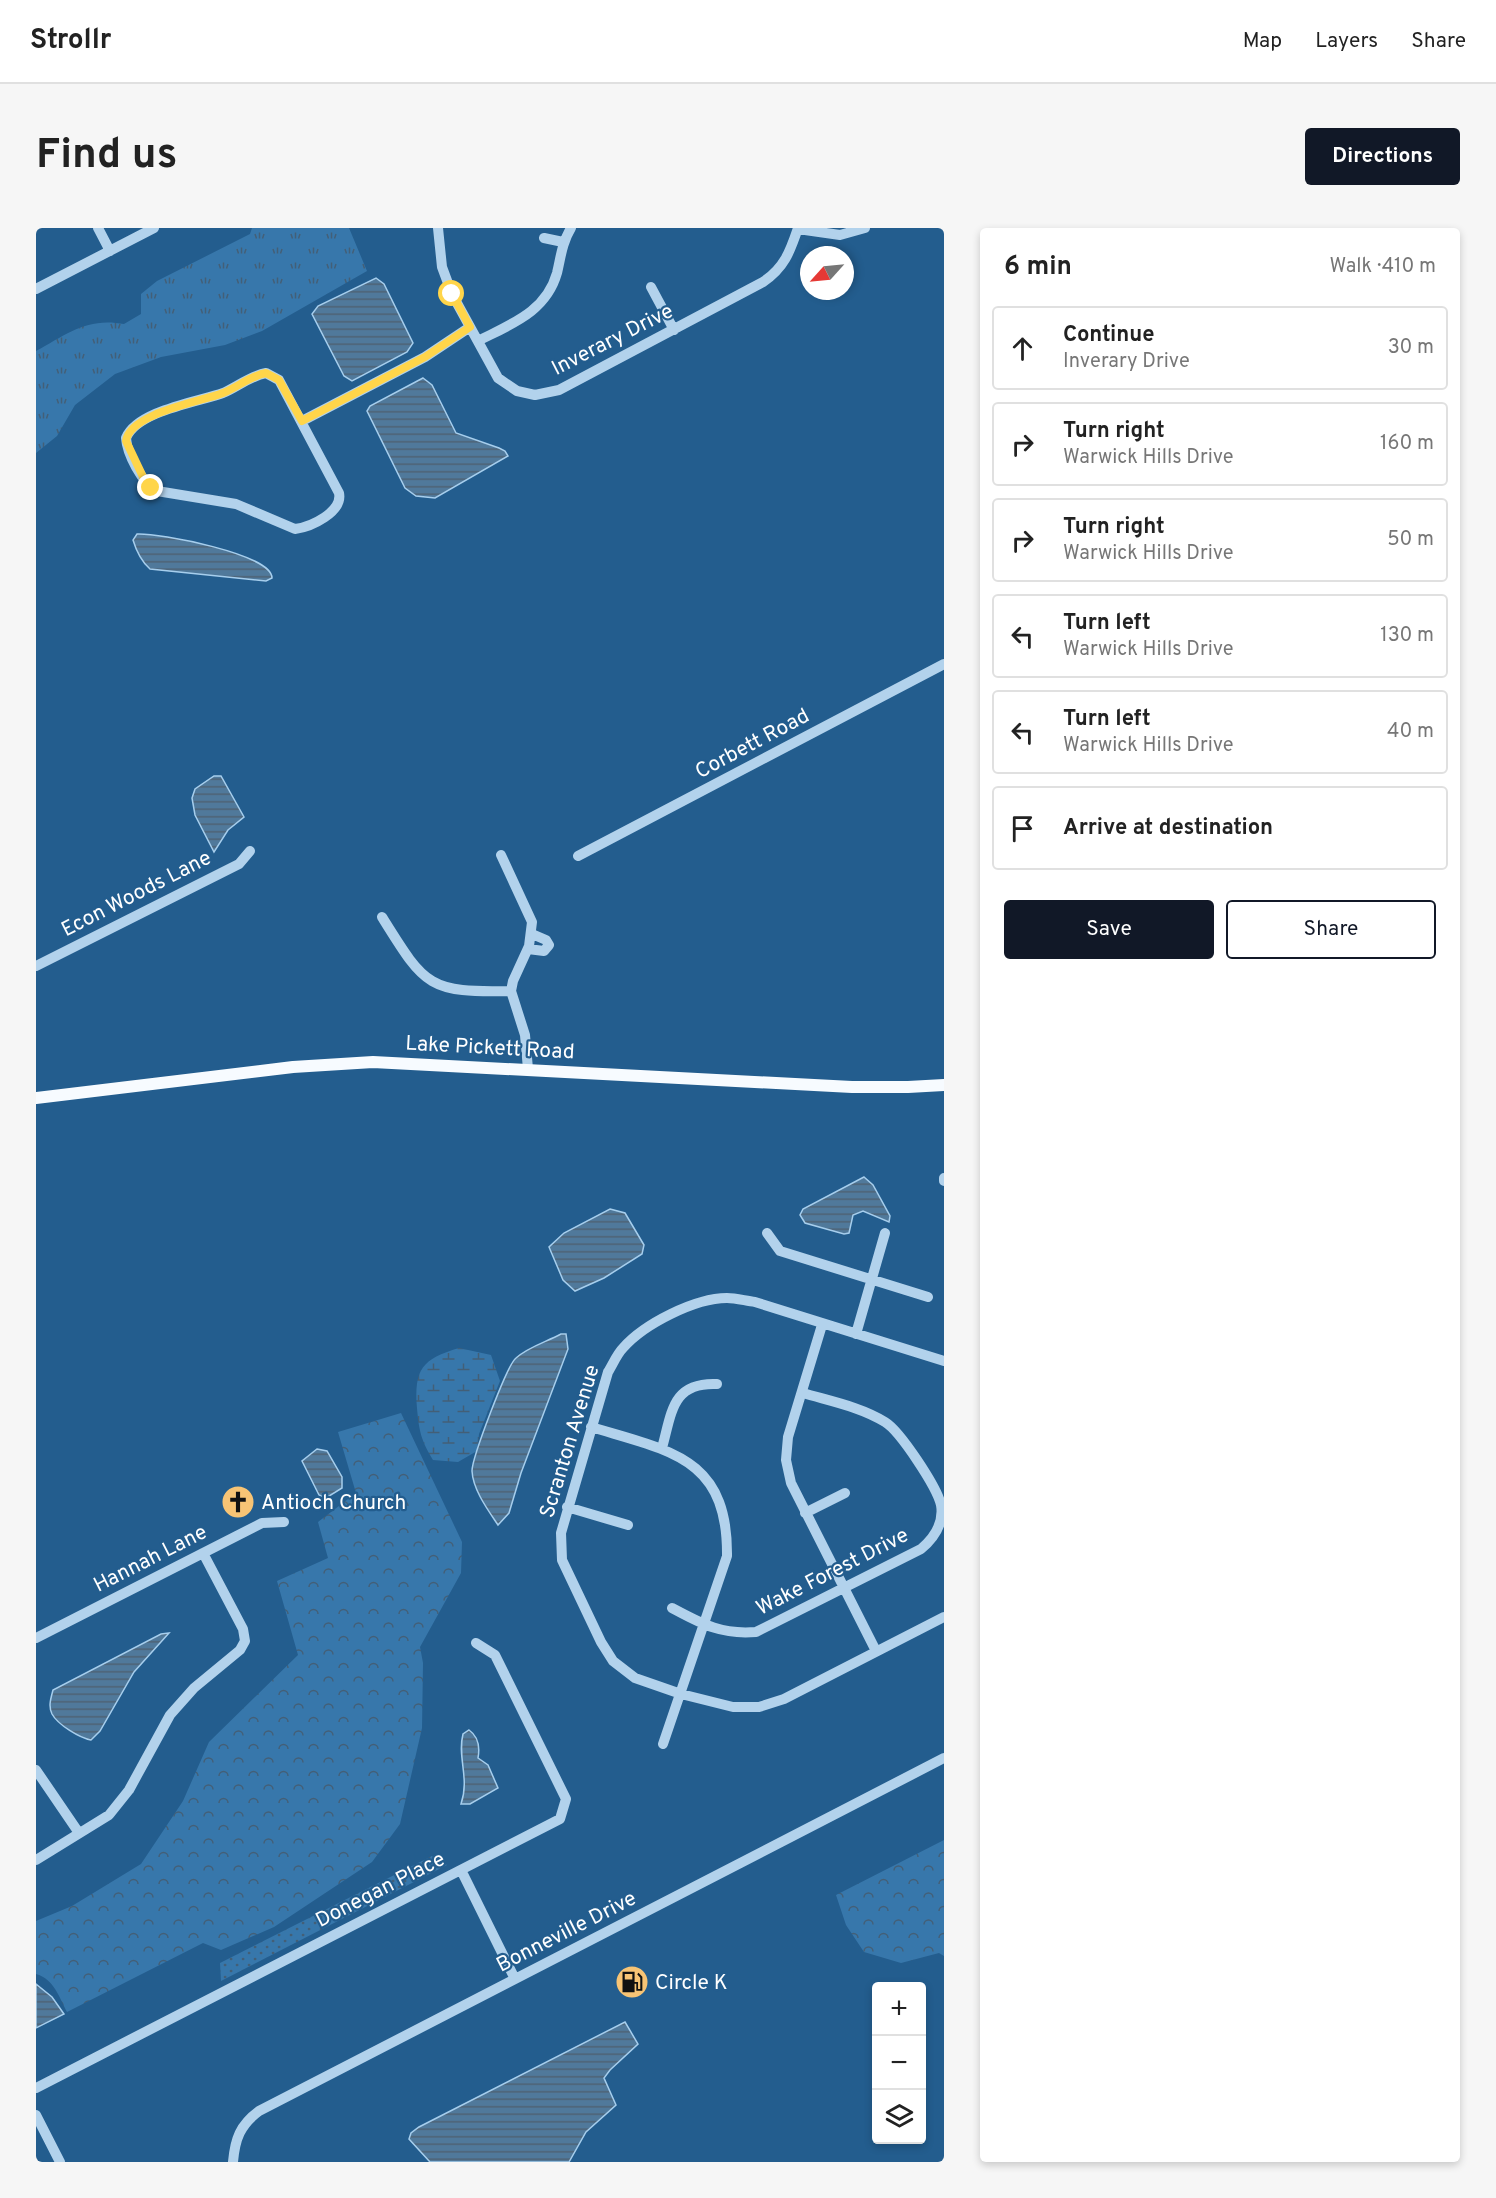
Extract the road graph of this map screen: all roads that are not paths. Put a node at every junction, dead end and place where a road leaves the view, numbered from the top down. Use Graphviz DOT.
graph roads {
  1 [pos="98,228"];
  2 [pos="154,228"];
  3 [pos="438,228"];
  4 [pos="571,228"];
  5 [pos="798,228"];
  6 [pos="865,228"];
  7 [pos="544,238"];
  8 [pos="563,242"];
  9 [pos="110,251"];
  10 [pos="651,287"];
  11 [pos="36,289"];
  12 [pos="470,327"];
  13 [pos="674,330"];
  14 [pos="478,341"];
  15 [pos="302,421"];
  16 [pos="944,664"];
  17 [pos="250,851"];
  18 [pos="501,855"];
  19 [pos="578,856"];
  20 [pos="382,917"];
  21 [pos="532,934"];
  22 [pos="528,949"];
  23 [pos="36,966"];
  24 [pos="511,992"];
  25 [pos="528,1069"];
  26 [pos="944,1084"];
  27 [pos="36,1098"];
  28 [pos="767,1233"];
  29 [pos="885,1233"];
  30 [pos="872,1280"];
  31 [pos="928,1297"];
  32 [pos="822,1324"];
  33 [pos="856,1334"];
  34 [pos="944,1361"];
  35 [pos="717,1384"];
  36 [pos="803,1393"];
  37 [pos="591,1427"];
  38 [pos="662,1448"];
  39 [pos="846,1493"];
  40 [pos="941,1499"];
  41 [pos="567,1507"];
  42 [pos="805,1513"];
  43 [pos="284,1522"];
  44 [pos="628,1525"];
  45 [pos="203,1553"];
  46 [pos="844,1587"];
  47 [pos="672,1608"];
  48 [pos="944,1617"];
  49 [pos="704,1625"];
  50 [pos="36,1638"];
  51 [pos="476,1643"];
  52 [pos="876,1650"];
  53 [pos="681,1694"];
  54 [pos="663,1744"];
  55 [pos="944,1758"];
  56 [pos="36,1770"];
  57 [pos="79,1833"];
  58 [pos="36,1860"];
  59 [pos="460,1869"];
  60 [pos="515,1979"];
  61 [pos="36,2088"];
  62 [pos="36,2115"];
  63 [pos="60,2162"];
  64 [pos="233,2162"];
  1 -- 9 [label="street"];
  2 -- 9 [label="street"];
  3 -- 12 [label="street, Inverary Drive"];
  4 -- 8 [label="street"];
  5 -- 6 [label="street"];
  5 -- 13 [label="street, Inverary Drive"];
  7 -- 8 [label="street"];
  8 -- 14 [label="street"];
  9 -- 11 [label="street"];
  10 -- 13 [label="street"];
  12 -- 14 [label="street, Inverary Drive"];
  12 -- 15 [label="street"];
  13 -- 14 [label="street, Inverary Drive"];
  15 -- 15 [label="street"];
  16 -- 19 [label="street, Corbett Road"];
  17 -- 23 [label="street, Econ Woods Lane"];
  18 -- 21 [label="street"];
  20 -- 24 [label="street"];
  21 -- 22 [label="street"];
  21 -- 22 [label="street"];
  22 -- 24 [label="street"];
  24 -- 25 [label="street"];
  25 -- 26 [label="main road, Lake Pickett Road"];
  25 -- 27 [label="main road, Lake Pickett Road"];
  28 -- 30 [label="street"];
  29 -- 30 [label="street"];
  30 -- 31 [label="street"];
  30 -- 33 [label="street"];
  32 -- 33 [label="street, Scranton Avenue"];
  32 -- 36 [label="street"];
  32 -- 37 [label="street, Scranton Avenue"];
  33 -- 34 [label="street, Scranton Avenue"];
  35 -- 38 [label="street"];
  36 -- 40 [label="street, Wake Forest Drive"];
  36 -- 42 [label="street"];
  37 -- 38 [label="street"];
  37 -- 41 [label="street, Scranton Avenue"];
  38 -- 49 [label="street"];
  39 -- 42 [label="street"];
  40 -- 46 [label="street, Wake Forest Drive"];
  41 -- 44 [label="street"];
  41 -- 53 [label="street, Scranton Avenue"];
  42 -- 46 [label="street"];
  43 -- 45 [label="street, Hannah Lane"];
  45 -- 50 [label="street, Hannah Lane"];
  45 -- 57 [label="street"];
  46 -- 49 [label="street, Wake Forest Drive"];
  46 -- 52 [label="street"];
  47 -- 49 [label="street, Wake Forest Drive"];
  48 -- 52 [label="street, Scranton Avenue"];
  49 -- 53 [label="street"];
  51 -- 59 [label="street, Donegan Place"];
  52 -- 53 [label="street, Scranton Avenue"];
  53 -- 54 [label="street"];
  55 -- 60 [label="street, Bonneville Drive"];
  56 -- 57 [label="street"];
  57 -- 58 [label="street"];
  59 -- 60 [label="street"];
  59 -- 61 [label="street, Donegan Place"];
  60 -- 64 [label="street, Bonneville Drive"];
  62 -- 63 [label="street"];
}
